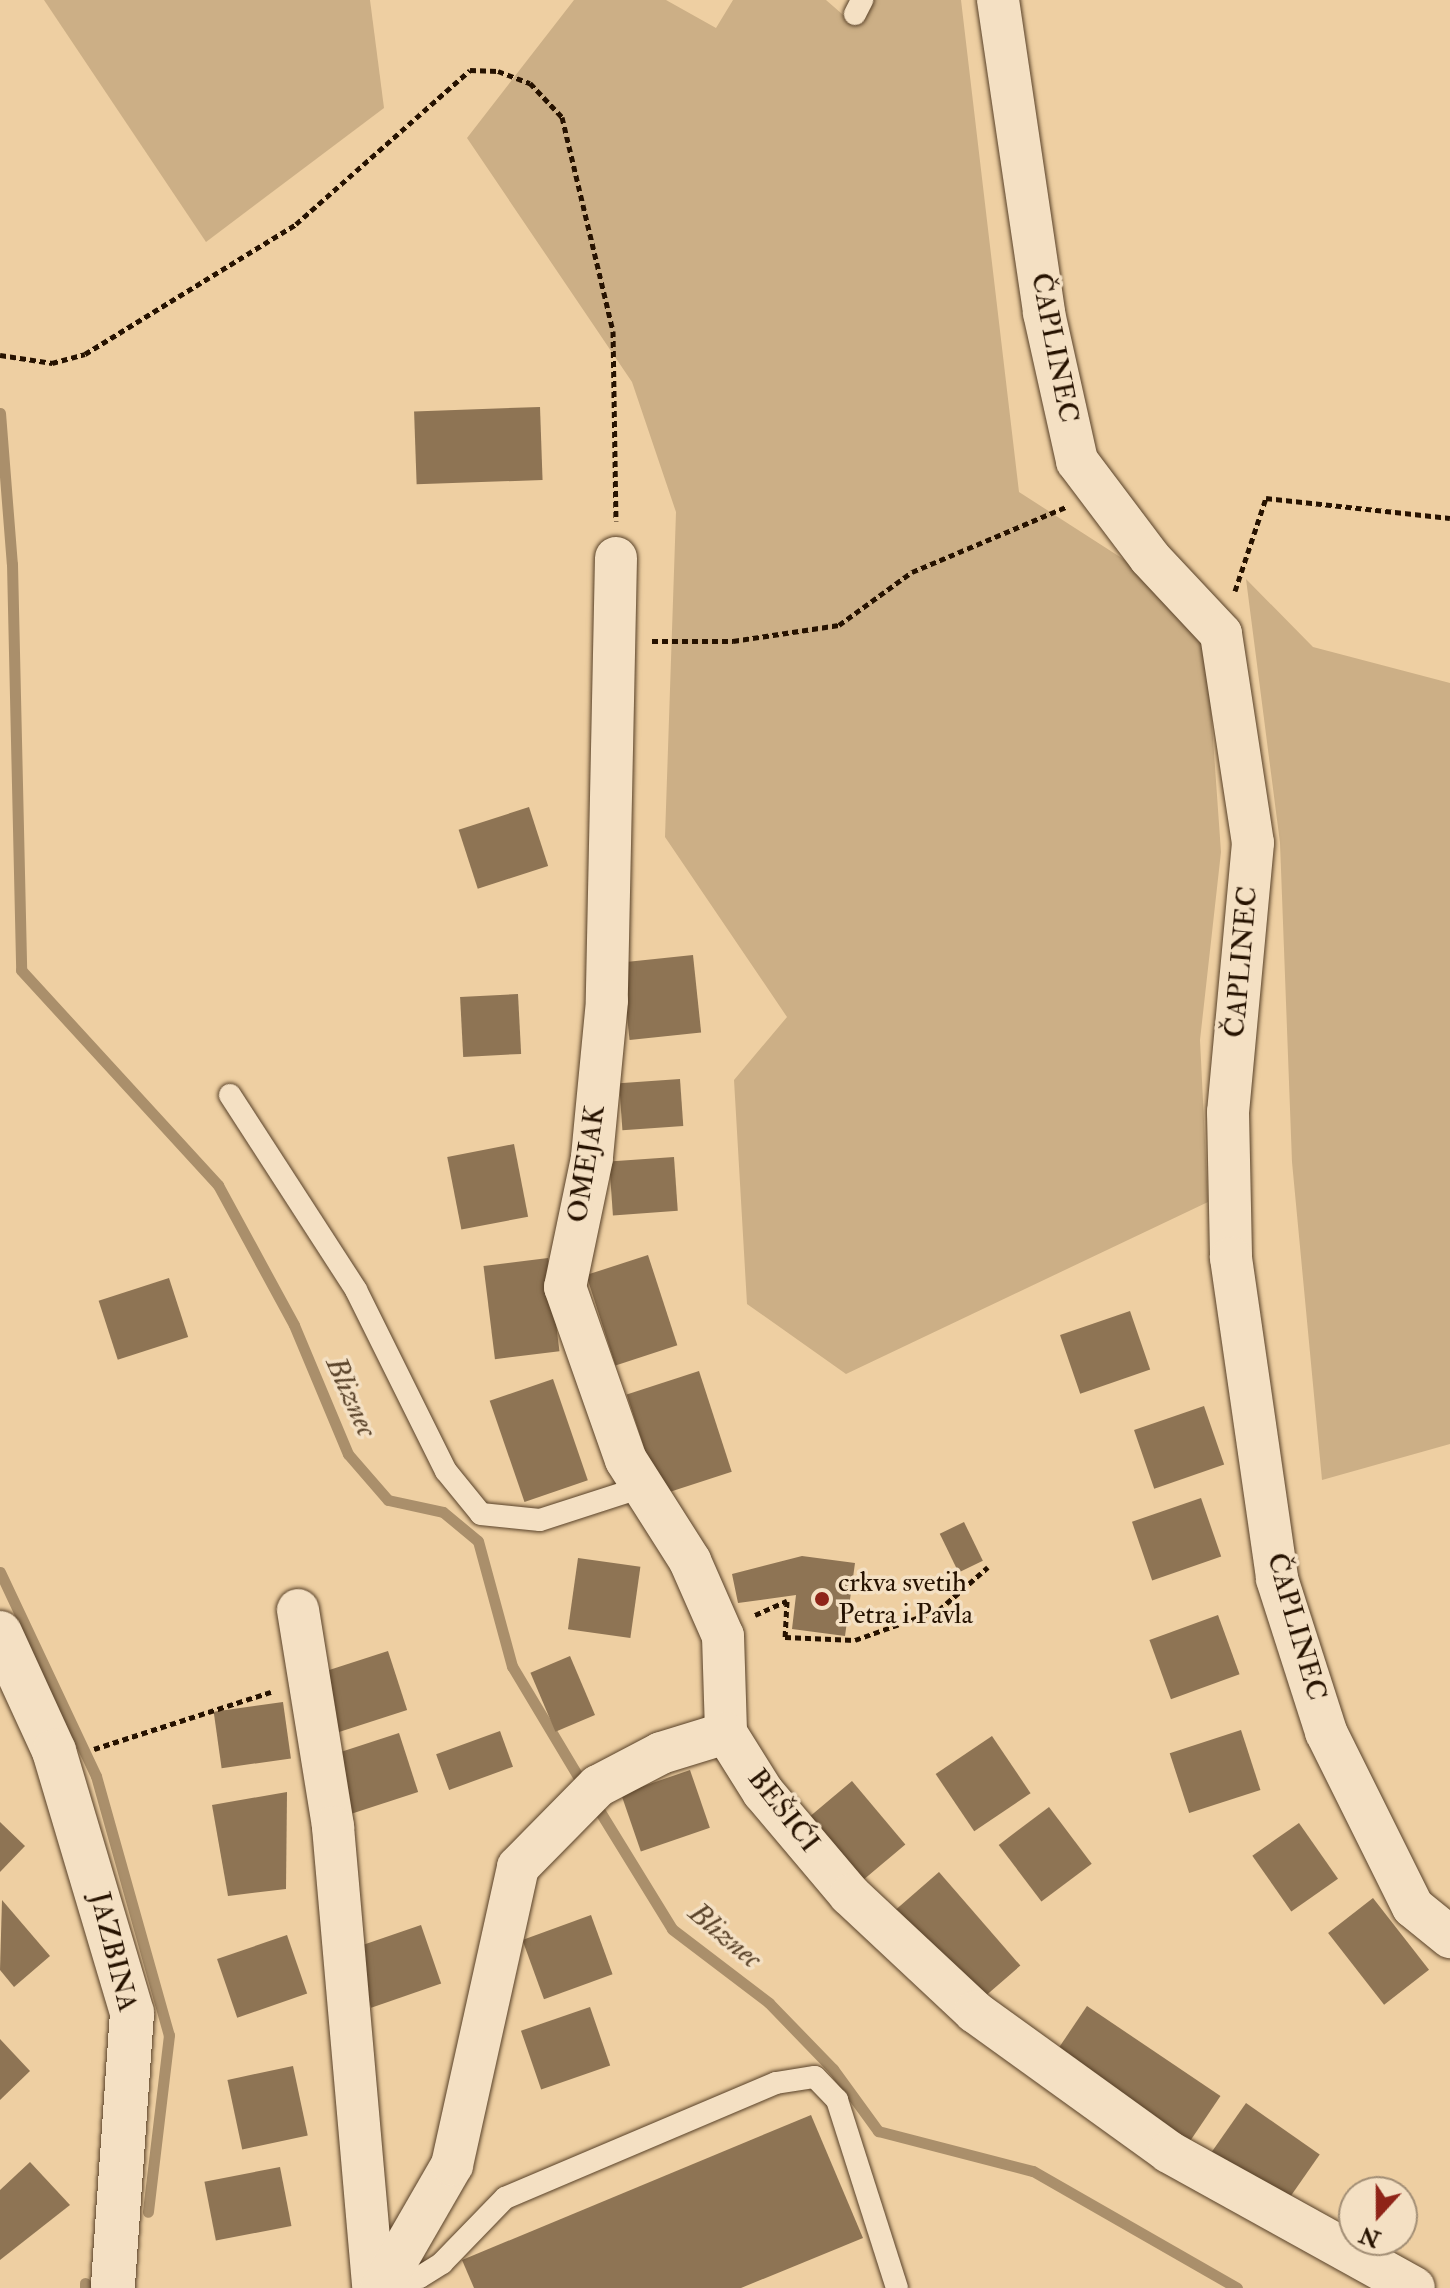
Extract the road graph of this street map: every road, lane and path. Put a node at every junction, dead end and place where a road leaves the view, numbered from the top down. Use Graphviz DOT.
graph roads {
  1 [pos="998,0"];
  2 [pos="0,355"];
  3 [pos="1099,490"];
  4 [pos="1450,518"];
  5 [pos="616,558"];
  6 [pos="1221,634"];
  7 [pos="615,641"];
  8 [pos="230,1095"];
  9 [pos="642,1487"];
  10 [pos="988,1567"];
  11 [pos="787,1601"];
  12 [pos="298,1610"];
  13 [pos="0,1633"];
  14 [pos="310,1679"];
  15 [pos="726,1733"];
  16 [pos="98,1749"];
  17 [pos="1450,1937"];
  18 [pos="380,2286"];
  19 [pos="113,2288"];
  20 [pos="897,2288"];
  21 [pos="1414,2288"];
  1 -- 3 [label="street, ČAPLINEC"];
  2 -- 5 [label="path"];
  3 -- 6 [label="street, ČAPLINEC"];
  3 -- 7 [label="path"];
  4 -- 6 [label="path"];
  5 -- 7 [label="street, OMEJAK"];
  6 -- 17 [label="street, ČAPLINEC"];
  7 -- 9 [label="street, OMEJAK"];
  8 -- 9 [label="lane"];
  9 -- 15 [label="street, OMEJAK"];
  10 -- 11 [label="path"];
  12 -- 14 [label="street"];
  13 -- 19 [label="street, JAZBINA"];
  14 -- 16 [label="path"];
  14 -- 18 [label="street"];
  15 -- 18 [label="street"];
  15 -- 21 [label="street, BEŠIĆI"];
  18 -- 20 [label="lane"];
}
